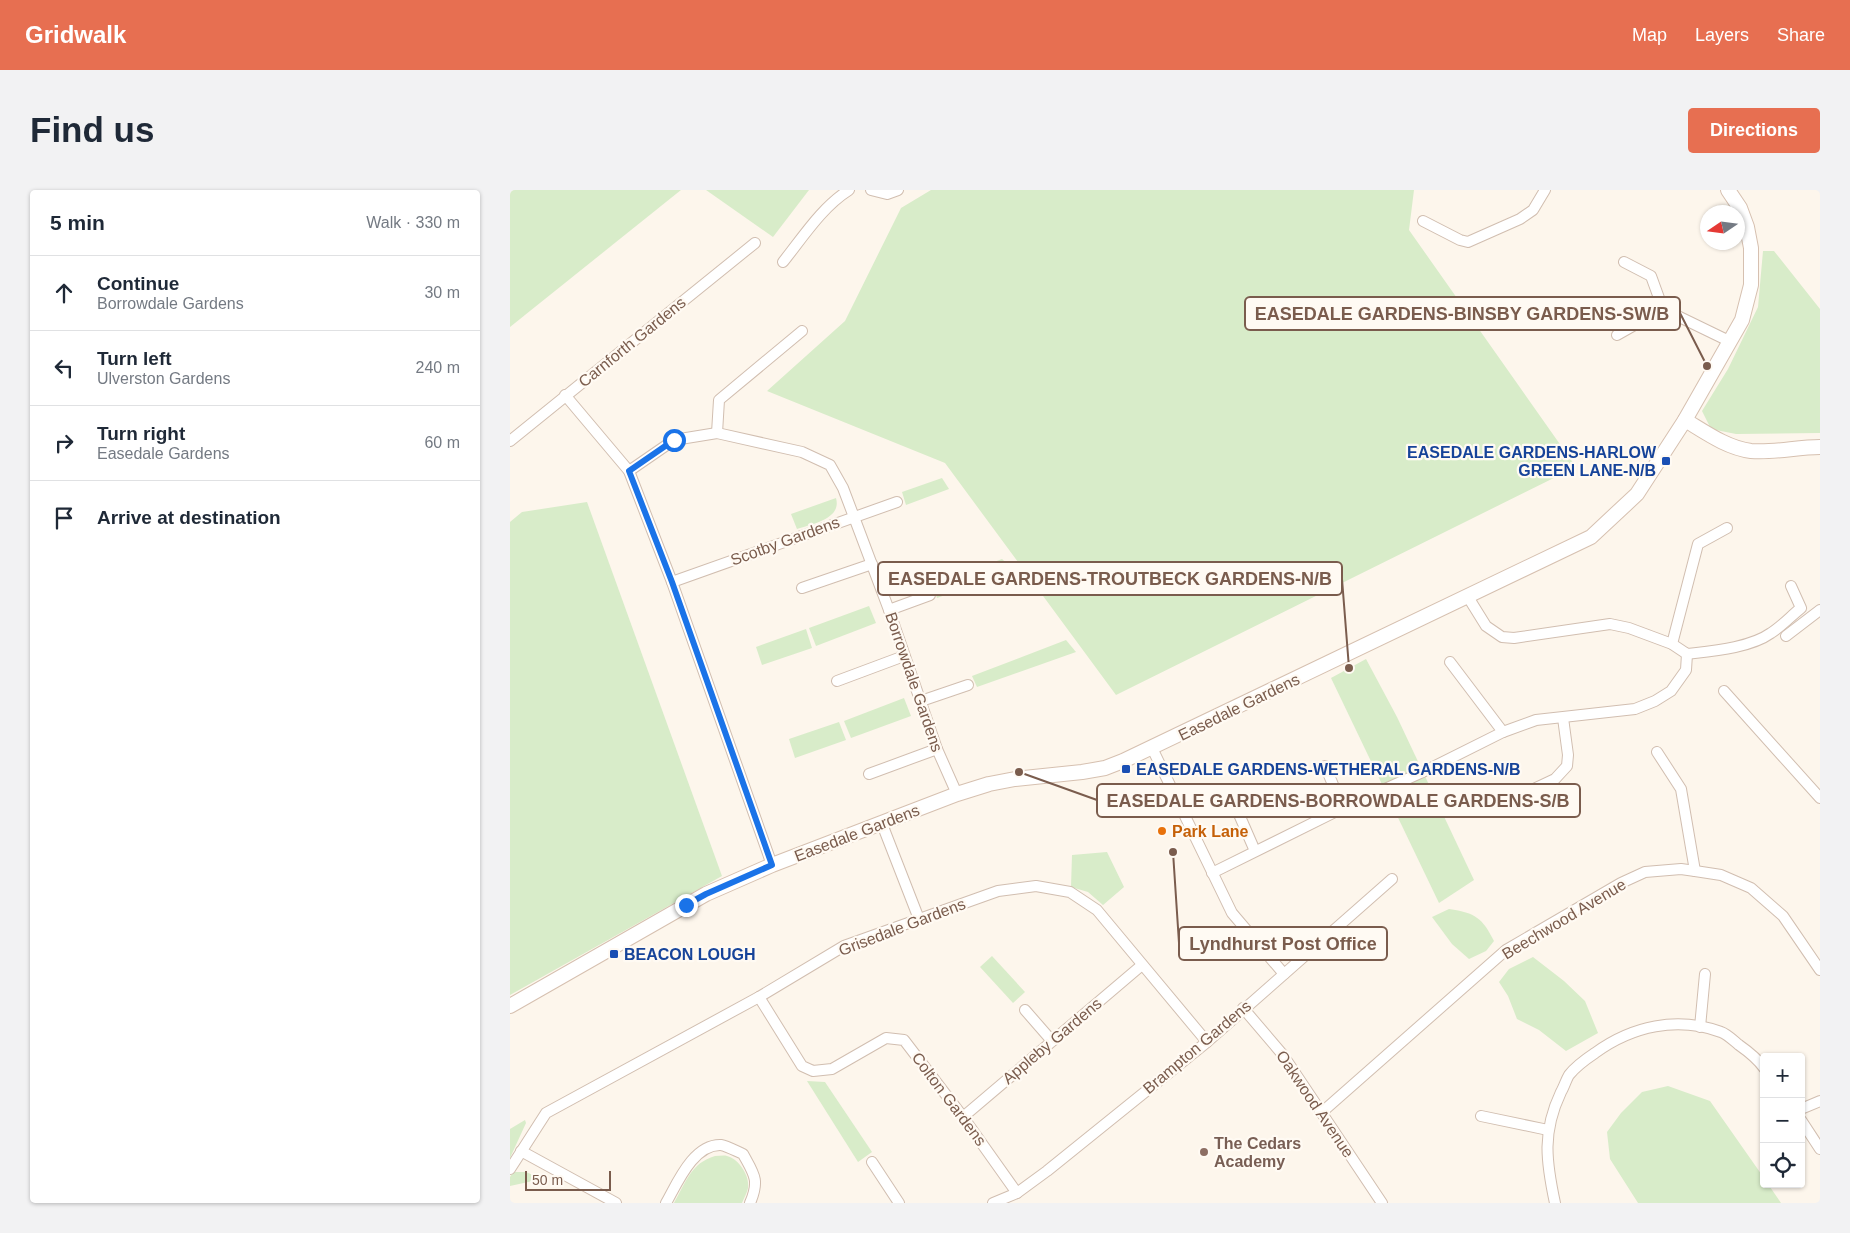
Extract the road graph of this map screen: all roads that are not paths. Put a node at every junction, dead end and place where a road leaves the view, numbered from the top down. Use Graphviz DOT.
graph roads {
  1 [pos="849,190"];
  2 [pos="871,190"];
  3 [pos="898,190"];
  4 [pos="1545,190"];
  5 [pos="1728,190"];
  6 [pos="1424,221"];
  7 [pos="755,243"];
  8 [pos="782,262"];
  9 [pos="1624,262"];
  10 [pos="1663,309"];
  11 [pos="802,331"];
  12 [pos="1617,335"];
  13 [pos="1729,341"];
  14 [pos="565,395"];
  15 [pos="1685,420"];
  16 [pos="717,433"];
  17 [pos="510,441"];
  18 [pos="1820,447"];
  19 [pos="629,471"];
  20 [pos="898,502"];
  21 [pos="854,517"];
  22 [pos="1727,528"];
  23 [pos="872,564"];
  24 [pos="672,582"];
  25 [pos="1792,586"];
  26 [pos="802,588"];
  27 [pos="930,595"];
  28 [pos="1468,597"];
  29 [pos="889,610"];
  30 [pos="1820,610"];
  31 [pos="1786,636"];
  32 [pos="1672,644"];
  33 [pos="1687,654"];
  34 [pos="904,656"];
  35 [pos="1450,662"];
  36 [pos="837,681"];
  37 [pos="968,685"];
  38 [pos="1724,692"];
  39 [pos="921,701"];
  40 [pos="1563,718"];
  41 [pos="1503,732"];
  42 [pos="1152,748"];
  43 [pos="937,750"];
  44 [pos="1657,752"];
  45 [pos="1325,766"];
  46 [pos="869,774"];
  47 [pos="957,794"];
  48 [pos="1820,798"];
  49 [pos="1506,802"];
  50 [pos="1343,808"];
  51 [pos="1238,812"];
  52 [pos="882,824"];
  53 [pos="1255,850"];
  54 [pos="772,865"];
  55 [pos="1695,871"];
  56 [pos="1212,873"];
  57 [pos="1392,879"];
  58 [pos="919,919"];
  59 [pos="1142,965"];
  60 [pos="1820,970"];
  61 [pos="1284,974"];
  62 [pos="1705,974"];
  63 [pos="759,997"];
  64 [pos="510,1006"];
  65 [pos="1243,1008"];
  66 [pos="1026,1010"];
  67 [pos="1700,1027"];
  68 [pos="1052,1041"];
  69 [pos="1207,1042"];
  70 [pos="1760,1063"];
  71 [pos="1820,1101"];
  72 [pos="1805,1107"];
  73 [pos="1321,1112"];
  74 [pos="1481,1116"];
  75 [pos="963,1117"];
  76 [pos="1805,1126"];
  77 [pos="1548,1130"];
  78 [pos="1820,1149"];
  79 [pos="521,1151"];
  80 [pos="872,1162"];
  81 [pos="510,1169"];
  82 [pos="1017,1193"];
  83 [pos="616,1203"];
  84 [pos="666,1203"];
  85 [pos="750,1203"];
  86 [pos="899,1203"];
  87 [pos="993,1203"];
  88 [pos="1382,1203"];
  89 [pos="1555,1203"];
  1 -- 8 [label="street"];
  2 -- 3 [label="street"];
  4 -- 6 [label="street"];
  5 -- 13 [label="street, Easedale Gardens"];
  7 -- 14 [label="street, Carnforth Gardens"];
  9 -- 10 [label="street"];
  10 -- 12 [label="street"];
  10 -- 13 [label="street"];
  11 -- 16 [label="street"];
  13 -- 15 [label="street, Easedale Gardens"];
  14 -- 17 [label="street, Carnforth Gardens"];
  14 -- 19 [label="street"];
  15 -- 18 [label="street"];
  15 -- 28 [label="street, Easedale Gardens"];
  16 -- 19 [label="street, Borrowdale Gardens"];
  16 -- 21 [label="street, Borrowdale Gardens"];
  19 -- 24 [label="street"];
  20 -- 21 [label="street, Scotby Gardens"];
  21 -- 23 [label="street, Borrowdale Gardens"];
  21 -- 24 [label="street, Scotby Gardens"];
  22 -- 32 [label="street"];
  23 -- 26 [label="street"];
  23 -- 29 [label="street, Borrowdale Gardens"];
  24 -- 54 [label="street"];
  25 -- 33 [label="street"];
  27 -- 29 [label="street"];
  28 -- 32 [label="street"];
  28 -- 42 [label="street, Easedale Gardens"];
  29 -- 34 [label="street, Borrowdale Gardens"];
  30 -- 31 [label="street"];
  32 -- 33 [label="street"];
  33 -- 40 [label="street"];
  34 -- 36 [label="street"];
  34 -- 39 [label="street, Borrowdale Gardens"];
  35 -- 41 [label="street"];
  37 -- 39 [label="street"];
  38 -- 48 [label="street"];
  39 -- 43 [label="street, Borrowdale Gardens"];
  40 -- 41 [label="street"];
  40 -- 49 [label="street"];
  41 -- 50 [label="street"];
  42 -- 47 [label="street, Easedale Gardens"];
  42 -- 56 [label="street"];
  43 -- 46 [label="street"];
  43 -- 47 [label="street, Borrowdale Gardens"];
  44 -- 55 [label="street"];
  45 -- 50 [label="street"];
  47 -- 52 [label="street, Easedale Gardens"];
  50 -- 53 [label="street"];
  51 -- 53 [label="street"];
  52 -- 54 [label="street, Easedale Gardens"];
  52 -- 58 [label="street"];
  53 -- 56 [label="street"];
  54 -- 64 [label="street, Easedale Gardens"];
  55 -- 60 [label="street, Beechwood Avenue"];
  55 -- 73 [label="street, Beechwood Avenue"];
  56 -- 61 [label="street"];
  57 -- 61 [label="street, Brampton Gardens"];
  58 -- 59 [label="street, Grisedale Gardens"];
  58 -- 63 [label="street, Grisedale Gardens"];
  59 -- 68 [label="street, Appleby Gardens"];
  59 -- 69 [label="street, Grisedale Gardens"];
  61 -- 65 [label="street, Brampton Gardens"];
  62 -- 67 [label="street"];
  63 -- 75 [label="street, Colton Gardens"];
  63 -- 79 [label="street, Grisedale Gardens"];
  65 -- 69 [label="street, Brampton Gardens"];
  65 -- 73 [label="street, Oakwood Avenue"];
  66 -- 68 [label="street"];
  67 -- 70 [label="street"];
  67 -- 77 [label="street"];
  68 -- 75 [label="street, Appleby Gardens"];
  69 -- 82 [label="street, Brampton Gardens"];
  71 -- 72 [label="street"];
  73 -- 88 [label="street, Oakwood Avenue"];
  74 -- 77 [label="street"];
  75 -- 82 [label="street, Colton Gardens"];
  76 -- 78 [label="street"];
  77 -- 89 [label="street"];
  79 -- 81 [label="street, Grisedale Gardens"];
  79 -- 83 [label="street"];
  80 -- 86 [label="street"];
  82 -- 87 [label="street, Brampton Gardens"];
  84 -- 85 [label="street"];
}
